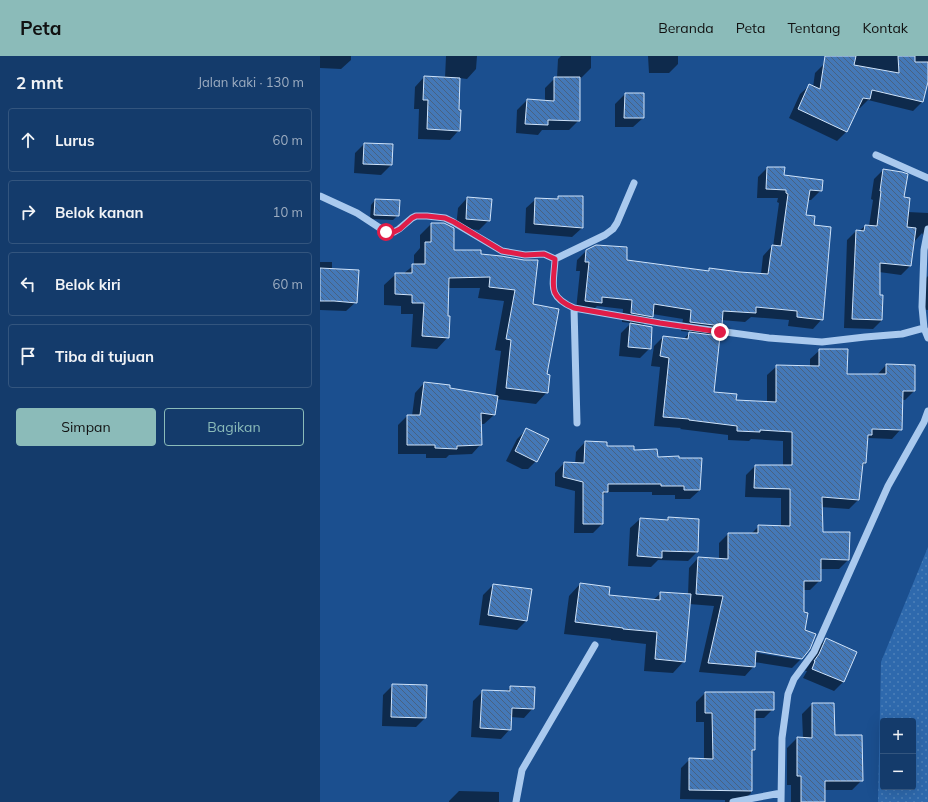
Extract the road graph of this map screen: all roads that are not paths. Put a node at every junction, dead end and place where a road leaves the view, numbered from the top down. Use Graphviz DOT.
graph roads {
  1 [pos="876,155"];
  2 [pos="928,178"];
  3 [pos="634,183"];
  4 [pos="320,196"];
  5 [pos="928,229"];
  6 [pos="555,259"];
  7 [pos="574,308"];
  8 [pos="924,328"];
  9 [pos="928,338"];
  10 [pos="928,411"];
  11 [pos="577,423"];
  12 [pos="595,645"];
  13 [pos="781,793"];
  14 [pos="516,802"];
  15 [pos="733,802"];
  16 [pos="781,802"];
  1 -- 2 [label="street"];
  3 -- 6 [label="street"];
  4 -- 6 [label="street"];
  5 -- 8 [label="street"];
  6 -- 7 [label="street"];
  7 -- 8 [label="street"];
  7 -- 11 [label="street"];
  8 -- 9 [label="street"];
  10 -- 13 [label="street"];
  12 -- 14 [label="street"];
  13 -- 15 [label="street"];
  13 -- 16 [label="street"];
}
